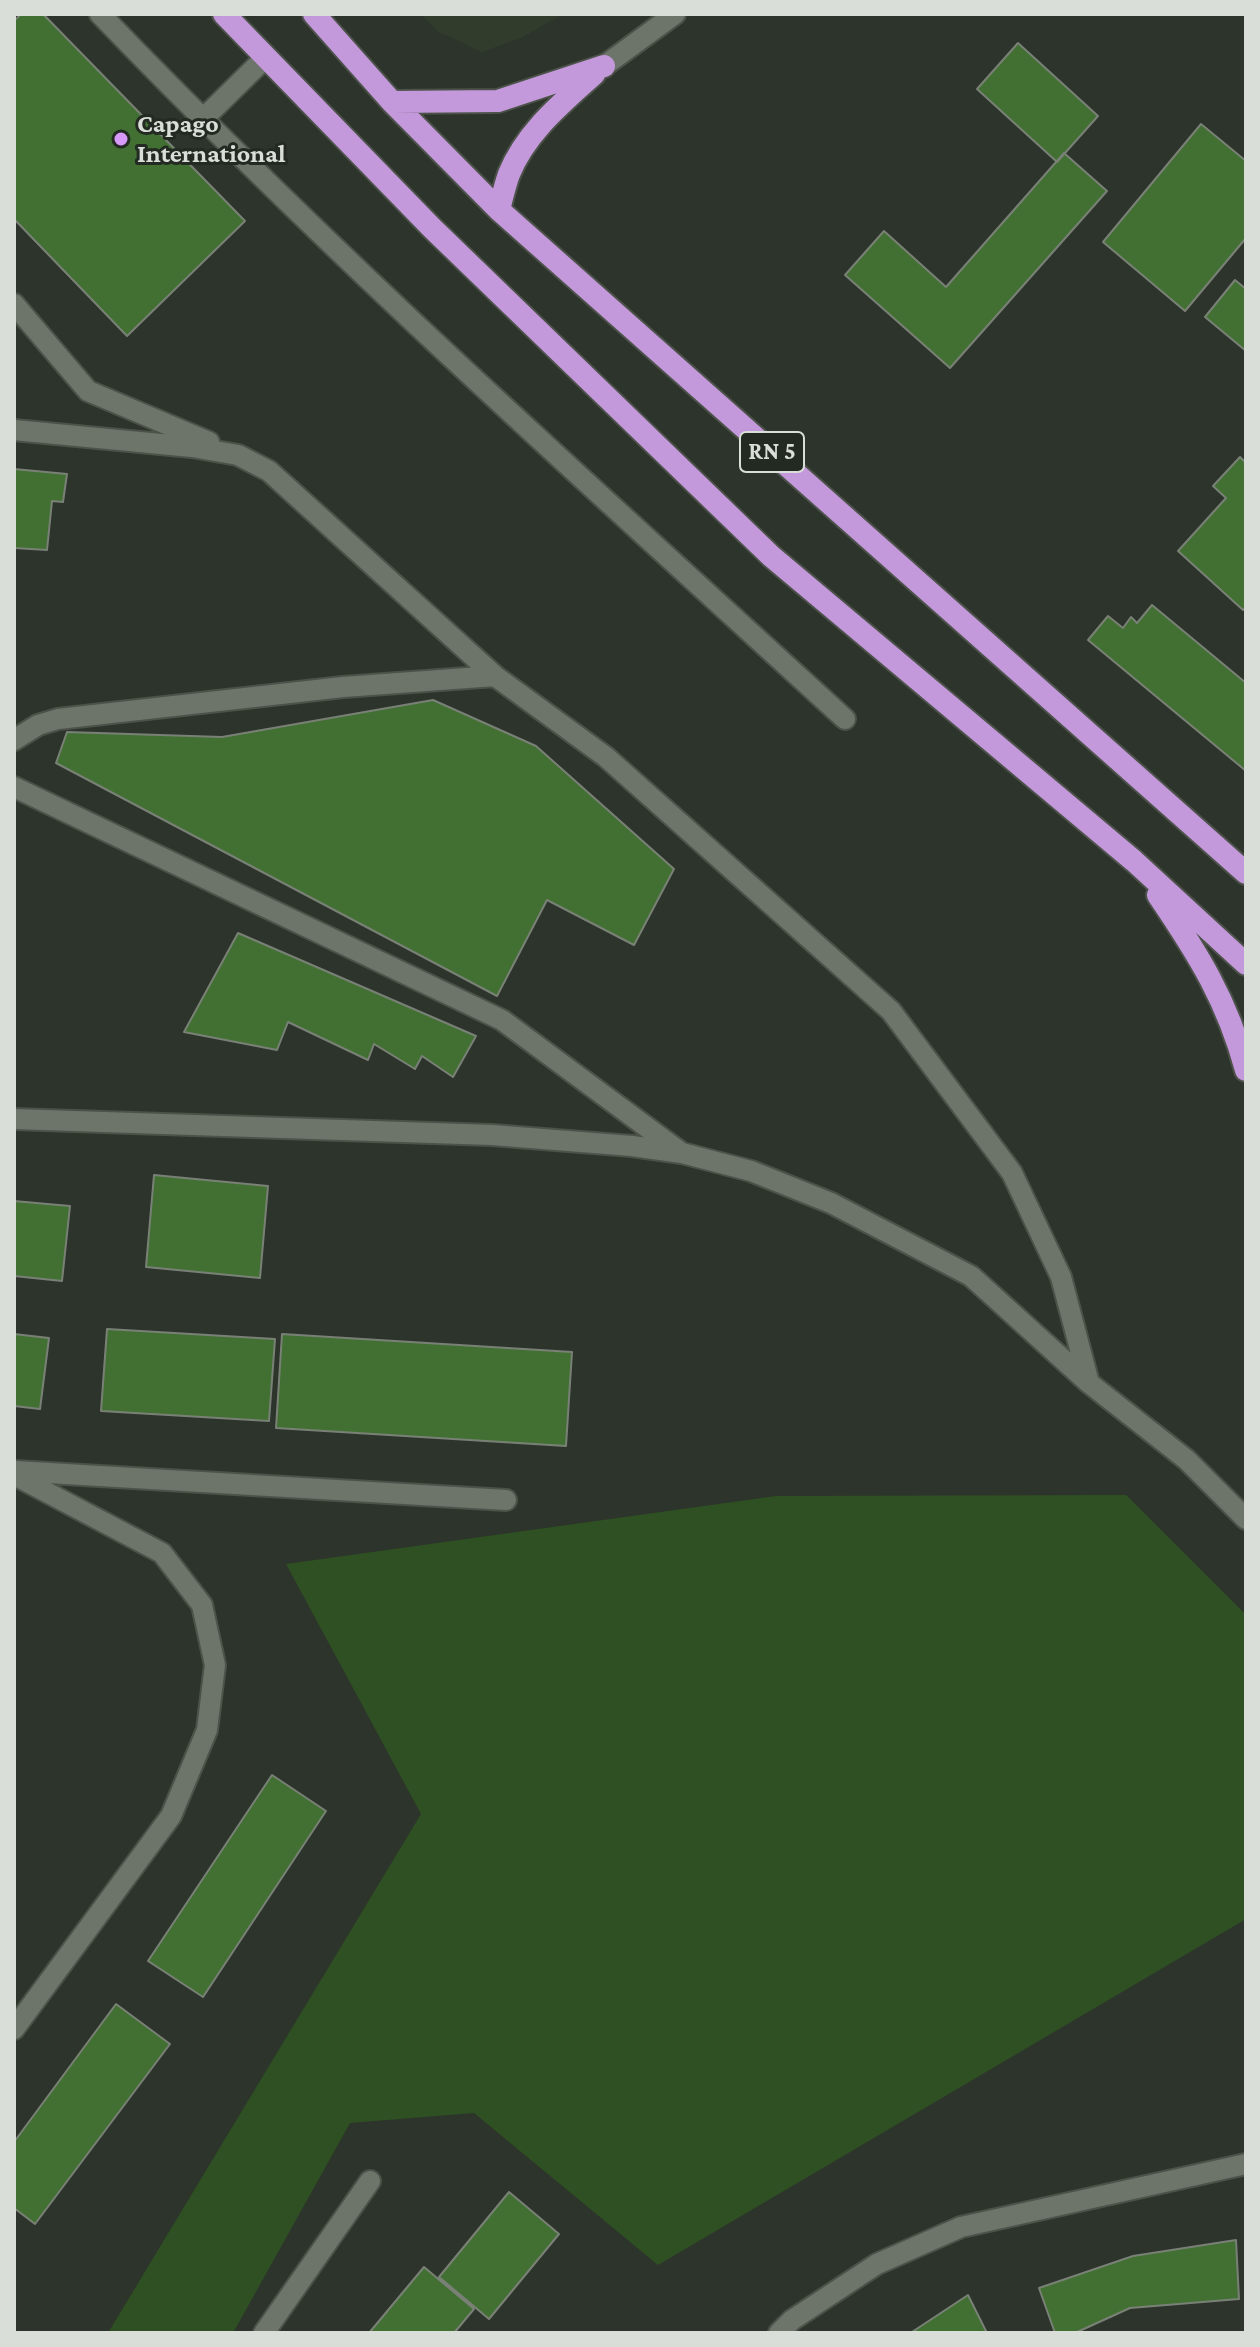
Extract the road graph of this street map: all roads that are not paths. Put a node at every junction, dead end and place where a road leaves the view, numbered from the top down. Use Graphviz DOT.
graph roads {
  1 [pos="100,14"];
  2 [pos="224,14"];
  3 [pos="314,14"];
  4 [pos="675,14"];
  5 [pos="266,57"];
  6 [pos="604,66"];
  7 [pos="392,102"];
  8 [pos="202,120"];
  9 [pos="499,210"];
  10 [pos="14,304"];
  11 [pos="14,430"];
  12 [pos="238,455"];
  13 [pos="495,676"];
  14 [pos="845,719"];
  15 [pos="14,740"];
  16 [pos="14,787"];
  17 [pos="1134,861"];
  18 [pos="1246,873"];
  19 [pos="1246,964"];
  20 [pos="1246,1070"];
  21 [pos="14,1119"];
  22 [pos="682,1153"];
  23 [pos="1089,1383"];
  24 [pos="14,1473"];
  25 [pos="506,1500"];
  26 [pos="1246,1519"];
  27 [pos="14,2029"];
  28 [pos="1246,2164"];
  29 [pos="370,2181"];
  30 [pos="264,2333"];
  31 [pos="779,2333"];
  1 -- 8 [label="street"];
  2 -- 5 [label="highway, RN 5"];
  3 -- 7 [label="highway, RN 5"];
  4 -- 6 [label="street"];
  5 -- 8 [label="street"];
  5 -- 17 [label="highway, RN 5"];
  6 -- 7 [label="highway"];
  6 -- 9 [label="highway"];
  7 -- 9 [label="highway, RN 5"];
  8 -- 14 [label="street"];
  9 -- 18 [label="highway, RN 5"];
  10 -- 12 [label="street"];
  11 -- 12 [label="street"];
  12 -- 13 [label="street"];
  13 -- 15 [label="street"];
  13 -- 23 [label="street"];
  16 -- 22 [label="street"];
  17 -- 19 [label="highway, RN 5"];
  17 -- 20 [label="highway"];
  21 -- 22 [label="street"];
  22 -- 23 [label="street"];
  23 -- 26 [label="street"];
  24 -- 25 [label="street"];
  24 -- 27 [label="street"];
  28 -- 31 [label="street"];
  29 -- 30 [label="street"];
}
